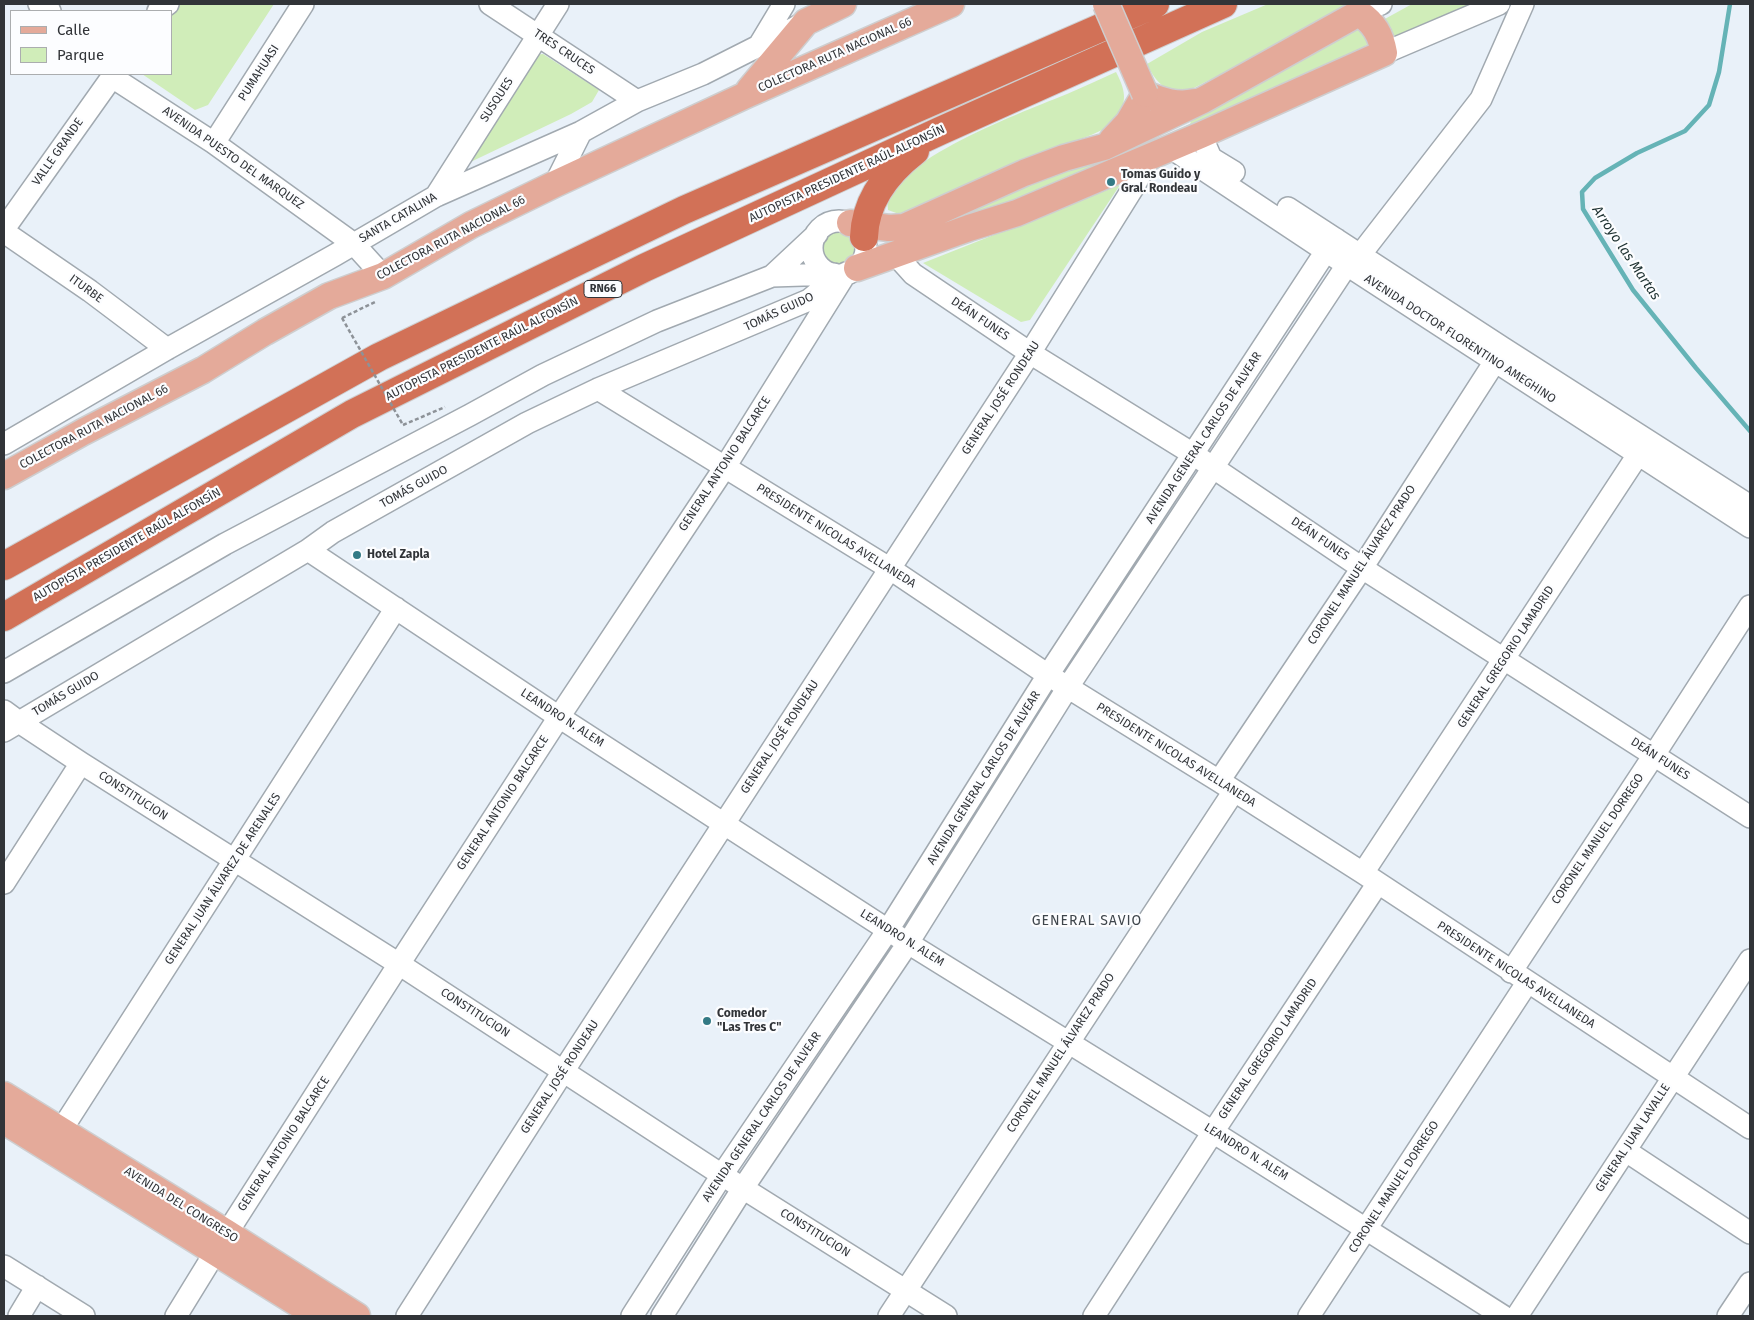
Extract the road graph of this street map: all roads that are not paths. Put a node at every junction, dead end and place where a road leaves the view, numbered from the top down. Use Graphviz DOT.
graph roads {
  1 [pos="303,4"];
  2 [pos="490,4"];
  3 [pos="558,4"];
  4 [pos="784,4"];
  5 [pos="843,4"];
  6 [pos="1106,4"];
  7 [pos="1155,4"];
  8 [pos="1223,4"];
  9 [pos="1499,4"];
  10 [pos="1523,4"];
  11 [pos="945,5"];
  12 [pos="1370,9"];
  13 [pos="806,22"];
  14 [pos="539,35"];
  15 [pos="760,44"];
  16 [pos="1384,53"];
  17 [pos="112,75"];
  18 [pos="1145,94"];
  19 [pos="746,95"];
  20 [pos="1203,100"];
  21 [pos="638,101"];
  22 [pos="940,131"];
  23 [pos="581,132"];
  24 [pos="1201,135"];
  25 [pos="214,143"];
  26 [pos="1104,147"];
  27 [pos="1160,152"];
  28 [pos="555,184"];
  29 [pos="436,196"];
  30 [pos="867,228"];
  31 [pos="4,230"];
  32 [pos="817,234"];
  33 [pos="354,244"];
  34 [pos="1331,245"];
  35 [pos="895,254"];
  36 [pos="1353,260"];
  37 [pos="844,272"];
  38 [pos="382,276"];
  39 [pos="772,276"];
  40 [pos="166,349"];
  41 [pos="1030,353"];
  42 [pos="1499,354"];
  43 [pos="598,389"];
  44 [pos="4,444"];
  45 [pos="1643,448"];
  46 [pos="1193,454"];
  47 [pos="725,467"];
  48 [pos="1212,468"];
  49 [pos="4,476"];
  50 [pos="1750,506"];
  51 [pos="1750,527"];
  52 [pos="308,550"];
  53 [pos="4,566"];
  54 [pos="890,568"];
  55 [pos="1362,568"];
  56 [pos="1750,606"];
  57 [pos="396,608"];
  58 [pos="4,617"];
  59 [pos="1505,659"];
  60 [pos="4,672"];
  61 [pos="1048,675"];
  62 [pos="1068,687"];
  63 [pos="559,716"];
  64 [pos="9,721"];
  65 [pos="1654,755"];
  66 [pos="81,763"];
  67 [pos="1226,786"];
  68 [pos="1750,817"];
  69 [pos="724,824"];
  70 [pos="234,861"];
  71 [pos="1370,878"];
  72 [pos="4,883"];
  73 [pos="888,930"];
  74 [pos="908,942"];
  75 [pos="1750,960"];
  76 [pos="399,964"];
  77 [pos="1519,977"];
  78 [pos="1068,1041"];
  79 [pos="564,1070"];
  80 [pos="1672,1078"];
  81 [pos="4,1095"];
  82 [pos="4,1121"];
  83 [pos="1750,1128"];
  84 [pos="1213,1132"];
  85 [pos="55,1140"];
  86 [pos="1626,1151"];
  87 [pos="722,1175"];
  88 [pos="743,1188"];
  89 [pos="1368,1229"];
  90 [pos="1750,1233"];
  91 [pos="221,1243"];
  92 [pos="4,1266"];
  93 [pos="1750,1283"];
  94 [pos="37,1286"];
  95 [pos="906,1290"];
  96 [pos="19,1316"];
  97 [pos="84,1316"];
  98 [pos="176,1316"];
  99 [pos="318,1316"];
  100 [pos="357,1316"];
  101 [pos="407,1316"];
  102 [pos="632,1316"];
  103 [pos="662,1316"];
  104 [pos="889,1316"];
  105 [pos="946,1316"];
  106 [pos="1094,1316"];
  107 [pos="1310,1316"];
  108 [pos="1503,1316"];
  109 [pos="1517,1316"];
  110 [pos="1728,1316"];
  1 -- 25 [label="street, PUMAHUASI"];
  2 -- 14 [label="street, TRES CRUCES"];
  3 -- 14 [label="street, SUSQUES"];
  4 -- 15 [label="street"];
  5 -- 13 [label="main road, COLECTORA RUTA NACIONAL 66"];
  6 -- 18 [label="main road, bridge"];
  7 -- 53 [label="highway"];
  8 -- 22 [label="highway, AUTOPISTA PRESIDENTE RAÚL ALFONSÍN / RN66"];
  9 -- 16 [label="street"];
  10 -- 36 [label="street, AVENIDA GENERAL CARLOS DE ALVEAR"];
  11 -- 19 [label="main road, COLECTORA RUTA NACIONAL 66"];
  12 -- 16 [label="main road"];
  12 -- 20 [label="main road"];
  13 -- 15 [label="street, SANTA CATALINA"];
  13 -- 19 [label="main road, COLECTORA RUTA NACIONAL 66"];
  14 -- 21 [label="street, TRES CRUCES"];
  14 -- 29 [label="street, SUSQUES"];
  15 -- 21 [label="street, SANTA CATALINA"];
  16 -- 24 [label="main road"];
  17 -- 25 [label="street, AVENIDA PUESTO DEL MARQUEZ"];
  17 -- 31 [label="street, VALLE GRANDE"];
  18 -- 20 [label="main road"];
  18 -- 26 [label="main road"];
  19 -- 28 [label="main road, COLECTORA RUTA NACIONAL 66"];
  20 -- 26 [label="main road"];
  21 -- 23 [label="street, SANTA CATALINA"];
  22 -- 30 [label="highway"];
  22 -- 58 [label="highway, AUTOPISTA PRESIDENTE RAÚL ALFONSÍN / RN66"];
  23 -- 28 [label="street"];
  23 -- 29 [label="street, SANTA CATALINA"];
  24 -- 27 [label="main road"];
  24 -- 34 [label="street, AVENIDA DOCTOR FLORENTINO AMEGHINO"];
  25 -- 33 [label="street, AVENIDA PUESTO DEL MARQUEZ"];
  26 -- 30 [label="main road"];
  27 -- 34 [label="street, AVENIDA DOCTOR FLORENTINO AMEGHINO"];
  27 -- 35 [label="main road"];
  27 -- 41 [label="street, GENERAL JOSÉ RONDEAU"];
  28 -- 38 [label="main road, COLECTORA RUTA NACIONAL 66"];
  29 -- 33 [label="street, SANTA CATALINA"];
  30 -- 32 [label="street"];
  30 -- 37 [label="street"];
  31 -- 40 [label="street, ITURBE"];
  32 -- 37 [label="street"];
  32 -- 39 [label="street"];
  33 -- 38 [label="street, AVENIDA PUESTO DEL MARQUEZ"];
  33 -- 40 [label="street, SANTA CATALINA"];
  34 -- 36 [label="street, AVENIDA DOCTOR FLORENTINO AMEGHINO"];
  34 -- 46 [label="street, AVENIDA GENERAL CARLOS DE ALVEAR"];
  35 -- 37 [label="main road"];
  35 -- 41 [label="street, DEÁN FUNES"];
  36 -- 42 [label="street, AVENIDA DOCTOR FLORENTINO AMEGHINO"];
  36 -- 48 [label="street, AVENIDA GENERAL CARLOS DE ALVEAR"];
  37 -- 39 [label="street"];
  37 -- 43 [label="street, TOMÁS GUIDO"];
  37 -- 47 [label="street, GENERAL ANTONIO BALCARCE"];
  38 -- 49 [label="main road, COLECTORA RUTA NACIONAL 66"];
  39 -- 60 [label="street"];
  40 -- 44 [label="street, SANTA CATALINA"];
  41 -- 46 [label="street, DEÁN FUNES"];
  41 -- 54 [label="street, GENERAL JOSÉ RONDEAU"];
  42 -- 45 [label="street, AVENIDA DOCTOR FLORENTINO AMEGHINO"];
  42 -- 55 [label="street, CORONEL MANUEL ÁLVAREZ PRADO"];
  43 -- 47 [label="street, PRESIDENTE NICOLAS AVELLANEDA"];
  43 -- 52 [label="street, TOMÁS GUIDO"];
  45 -- 50 [label="street, AVENIDA DOCTOR FLORENTINO AMEGHINO"];
  45 -- 51 [label="street, AVENIDA DOCTOR FLORENTINO AMEGHINO"];
  45 -- 59 [label="street, GENERAL GREGORIO LAMADRID"];
  46 -- 48 [label="street, DEÁN FUNES"];
  46 -- 61 [label="street, AVENIDA GENERAL CARLOS DE ALVEAR"];
  47 -- 54 [label="street, PRESIDENTE NICOLAS AVELLANEDA"];
  47 -- 63 [label="street, GENERAL ANTONIO BALCARCE"];
  48 -- 55 [label="street, DEÁN FUNES"];
  48 -- 62 [label="street, AVENIDA GENERAL CARLOS DE ALVEAR"];
  52 -- 57 [label="street, LEANDRO N. ALEM"];
  52 -- 64 [label="street, TOMÁS GUIDO"];
  54 -- 61 [label="street, PRESIDENTE NICOLAS AVELLANEDA"];
  54 -- 69 [label="street, GENERAL JOSÉ RONDEAU"];
  55 -- 59 [label="street, DEÁN FUNES"];
  55 -- 67 [label="street, CORONEL MANUEL ÁLVAREZ PRADO"];
  56 -- 65 [label="street, CORONEL MANUEL DORREGO"];
  57 -- 63 [label="street, LEANDRO N. ALEM"];
  57 -- 70 [label="street, GENERAL JUAN ÁLVAREZ DE ARENALES"];
  59 -- 65 [label="street, DEÁN FUNES"];
  59 -- 71 [label="street, GENERAL GREGORIO LAMADRID"];
  61 -- 62 [label="street, PRESIDENTE NICOLAS AVELLANEDA"];
  61 -- 73 [label="street, AVENIDA GENERAL CARLOS DE ALVEAR"];
  62 -- 67 [label="street, PRESIDENTE NICOLAS AVELLANEDA"];
  62 -- 74 [label="street, AVENIDA GENERAL CARLOS DE ALVEAR"];
  63 -- 69 [label="street, LEANDRO N. ALEM"];
  63 -- 76 [label="street, GENERAL ANTONIO BALCARCE"];
  64 -- 66 [label="street, CONSTITUCION"];
  65 -- 68 [label="street, DEÁN FUNES"];
  65 -- 77 [label="street, CORONEL MANUEL DORREGO"];
  66 -- 70 [label="street, CONSTITUCION"];
  66 -- 72 [label="street"];
  67 -- 71 [label="street, PRESIDENTE NICOLAS AVELLANEDA"];
  67 -- 78 [label="street, CORONEL MANUEL ÁLVAREZ PRADO"];
  69 -- 73 [label="street, LEANDRO N. ALEM"];
  69 -- 79 [label="street, GENERAL JOSÉ RONDEAU"];
  70 -- 76 [label="street, CONSTITUCION"];
  70 -- 85 [label="street, GENERAL JUAN ÁLVAREZ DE ARENALES"];
  71 -- 77 [label="street, PRESIDENTE NICOLAS AVELLANEDA"];
  71 -- 84 [label="street, GENERAL GREGORIO LAMADRID"];
  73 -- 74 [label="street, LEANDRO N. ALEM"];
  73 -- 87 [label="street, AVENIDA GENERAL CARLOS DE ALVEAR"];
  74 -- 78 [label="street, LEANDRO N. ALEM"];
  74 -- 88 [label="street, AVENIDA GENERAL CARLOS DE ALVEAR"];
  75 -- 80 [label="street, GENERAL JUAN LAVALLE"];
  76 -- 79 [label="street, CONSTITUCION"];
  76 -- 91 [label="street, GENERAL ANTONIO BALCARCE"];
  77 -- 80 [label="street, PRESIDENTE NICOLAS AVELLANEDA"];
  77 -- 89 [label="street, CORONEL MANUEL DORREGO"];
  78 -- 84 [label="street, LEANDRO N. ALEM"];
  78 -- 95 [label="street, CORONEL MANUEL ÁLVAREZ PRADO"];
  79 -- 87 [label="street, CONSTITUCION"];
  79 -- 101 [label="street, GENERAL JOSÉ RONDEAU"];
  80 -- 83 [label="street, PRESIDENTE NICOLAS AVELLANEDA"];
  80 -- 86 [label="street, GENERAL JUAN LAVALLE"];
  81 -- 85 [label="main road, AVENIDA DEL CONGRESO"];
  82 -- 85 [label="main road, AVENIDA DEL CONGRESO"];
  84 -- 89 [label="street, LEANDRO N. ALEM"];
  84 -- 106 [label="street, GENERAL GREGORIO LAMADRID"];
  85 -- 91 [label="main road, AVENIDA DEL CONGRESO"];
  86 -- 90 [label="street"];
  86 -- 109 [label="street, GENERAL JUAN LAVALLE"];
  87 -- 88 [label="street, CONSTITUCION"];
  87 -- 102 [label="street, AVENIDA GENERAL CARLOS DE ALVEAR"];
  88 -- 95 [label="street, CONSTITUCION"];
  88 -- 103 [label="street, AVENIDA GENERAL CARLOS DE ALVEAR"];
  89 -- 107 [label="street, CORONEL MANUEL DORREGO"];
  89 -- 108 [label="street, LEANDRO N. ALEM"];
  91 -- 98 [label="street, GENERAL ANTONIO BALCARCE"];
  91 -- 99 [label="main road, AVENIDA DEL CONGRESO"];
  91 -- 100 [label="main road, AVENIDA DEL CONGRESO"];
  92 -- 94 [label="street"];
  93 -- 110 [label="street"];
  94 -- 96 [label="street"];
  94 -- 97 [label="street"];
  95 -- 104 [label="street, CORONEL MANUEL ÁLVAREZ PRADO"];
  95 -- 105 [label="street, CONSTITUCION"];
}
